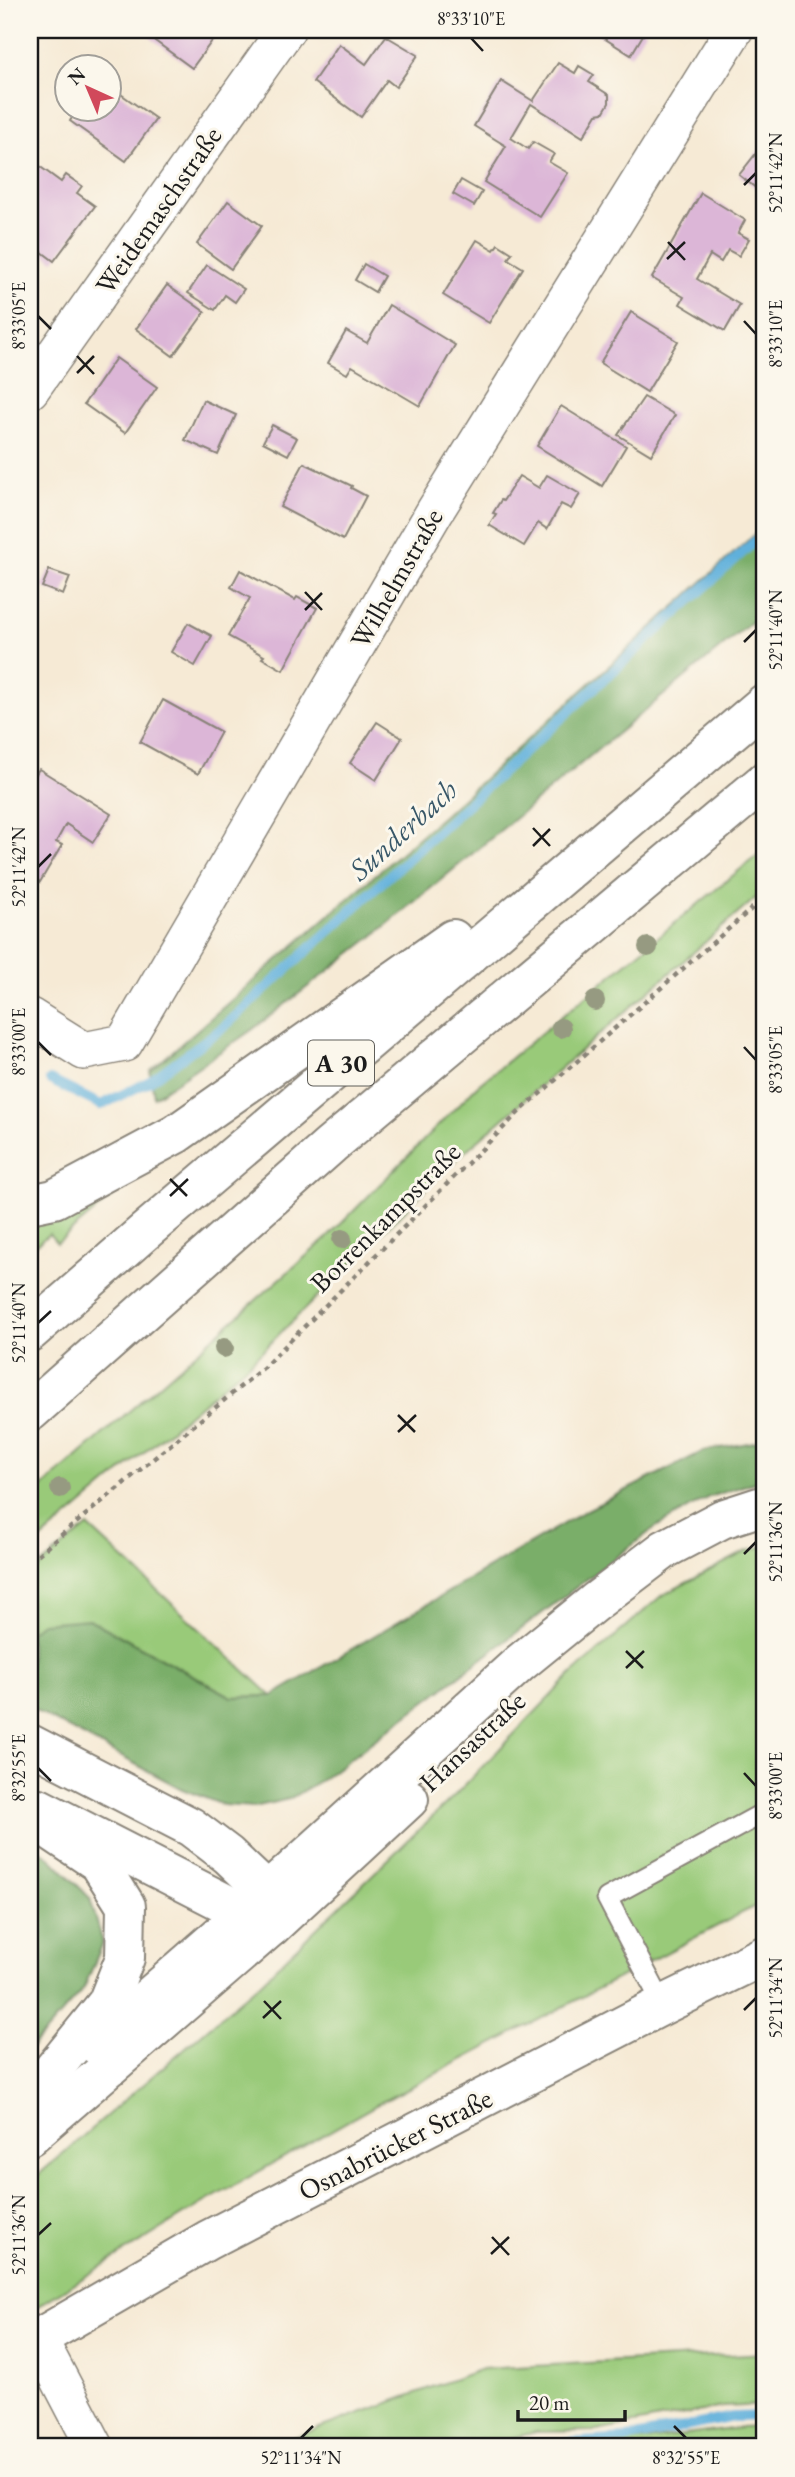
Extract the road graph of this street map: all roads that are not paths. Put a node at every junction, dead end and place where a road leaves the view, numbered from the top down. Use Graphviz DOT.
graph roads {
  1 [pos="286,30"];
  2 [pos="734,30"];
  3 [pos="30,390"];
  4 [pos="765,704"];
  5 [pos="765,781"];
  6 [pos="655,796"];
  7 [pos="30,1017"];
  8 [pos="30,1204"];
  9 [pos="30,1332"];
  10 [pos="30,1412"];
  11 [pos="765,1505"];
  12 [pos="30,1744"];
  13 [pos="30,1803"];
  14 [pos="765,1812"];
  15 [pos="30,1814"];
  16 [pos="261,1910"];
  17 [pos="765,1955"];
  18 [pos="663,2005"];
  19 [pos="30,2099"];
  20 [pos="30,2136"];
  21 [pos="34,2341"];
  22 [pos="95,2447"];
  1 -- 3 [label="street, Weidemaschstraße"];
  2 -- 7 [label="street, Wilhelmstraße"];
  4 -- 6 [label="main road, A 30"];
  5 -- 10 [label="main road, A 30"];
  6 -- 8 [label="main road"];
  6 -- 9 [label="main road, A 30"];
  11 -- 16 [label="main road, Hansastraße"];
  12 -- 16 [label="main road"];
  13 -- 16 [label="main road"];
  14 -- 18 [label="lane"];
  15 -- 19 [label="main road"];
  16 -- 19 [label="main road"];
  16 -- 20 [label="main road"];
  17 -- 18 [label="main road, Osnabrücker Straße"];
  18 -- 21 [label="main road, Osnabrücker Straße"];
  21 -- 22 [label="street"];
}
